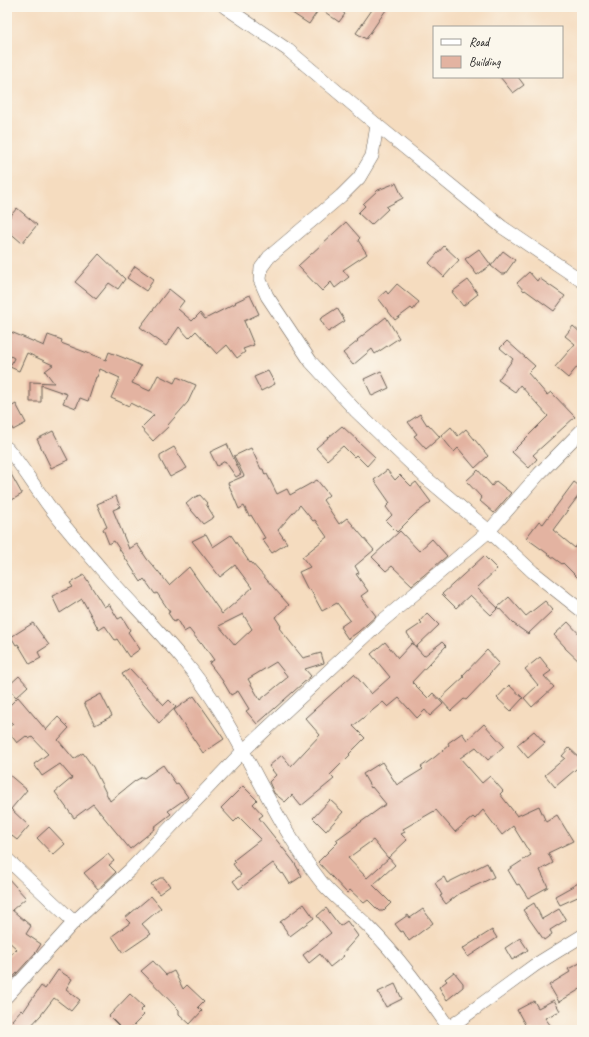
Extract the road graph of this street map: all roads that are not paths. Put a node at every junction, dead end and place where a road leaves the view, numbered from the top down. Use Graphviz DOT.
graph roads {
  1 [pos="224,7"];
  2 [pos="377,125"];
  3 [pos="582,281"];
  4 [pos="582,430"];
  5 [pos="7,448"];
  6 [pos="489,531"];
  7 [pos="582,611"];
  8 [pos="242,752"];
  9 [pos="7,859"];
  10 [pos="74,922"];
  11 [pos="582,936"];
  12 [pos="7,996"];
  13 [pos="448,1029"];
  1 -- 2 [label="street"];
  2 -- 3 [label="street"];
  2 -- 6 [label="street"];
  4 -- 6 [label="street"];
  5 -- 8 [label="street"];
  6 -- 7 [label="street"];
  6 -- 8 [label="street"];
  8 -- 10 [label="street"];
  8 -- 13 [label="street"];
  9 -- 10 [label="street"];
  10 -- 12 [label="street"];
  11 -- 13 [label="street"];
}
